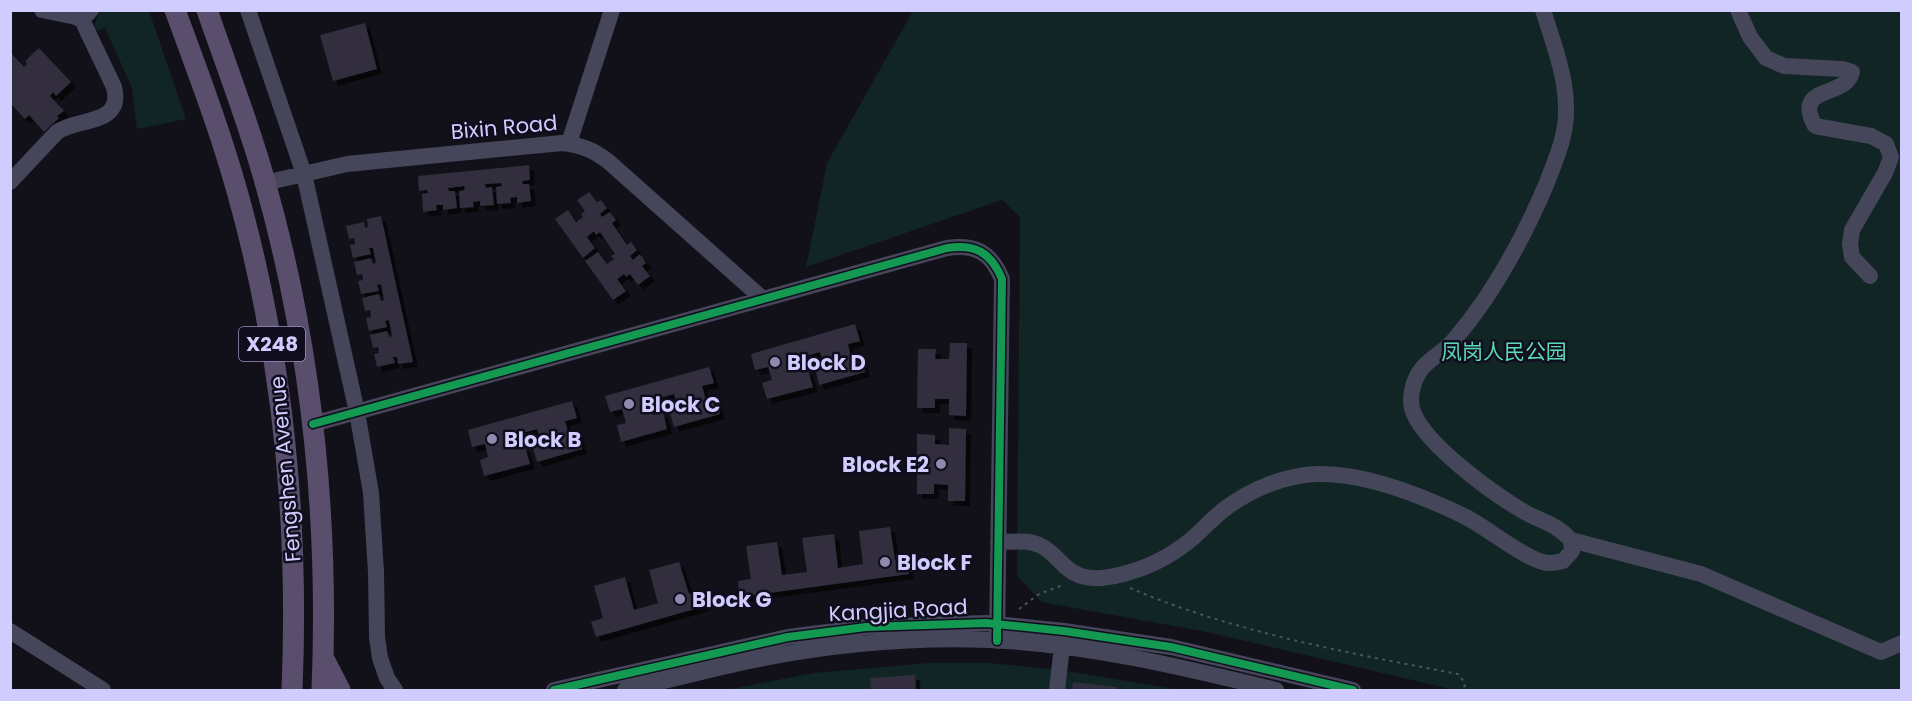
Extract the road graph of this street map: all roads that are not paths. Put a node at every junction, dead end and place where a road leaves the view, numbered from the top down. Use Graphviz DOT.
graph roads {
  1 [pos="42,10"];
  2 [pos="175,10"];
  3 [pos="207,10"];
  4 [pos="248,10"];
  5 [pos="612,10"];
  6 [pos="1543,10"];
  7 [pos="1738,10"];
  8 [pos="86,15"];
  9 [pos="569,143"];
  10 [pos="304,174"];
  11 [pos="10,182"];
  12 [pos="265,183"];
  13 [pos="1870,276"];
  14 [pos="764,299"];
  15 [pos="357,412"];
  16 [pos="313,424"];
  17 [pos="1570,540"];
  18 [pos="998,542"];
  19 [pos="10,631"];
  20 [pos="997,632"];
  21 [pos="1063,639"];
  22 [pos="294,641"];
  23 [pos="1902,643"];
  24 [pos="323,657"];
  25 [pos="103,690"];
  26 [pos="278,690"];
  27 [pos="292,690"];
  28 [pos="322,690"];
  29 [pos="340,690"];
  30 [pos="395,690"];
  31 [pos="554,690"];
  32 [pos="625,690"];
  33 [pos="1057,690"];
  34 [pos="1276,690"];
  35 [pos="1353,690"];
  1 -- 8 [label="street"];
  2 -- 22 [label="main road, Fengshen Avenue / X248"];
  3 -- 12 [label="main road, Fengshen Avenue / X248"];
  4 -- 10 [label="street"];
  5 -- 9 [label="street"];
  6 -- 17 [label="street"];
  7 -- 13 [label="street"];
  8 -- 11 [label="street"];
  9 -- 10 [label="street, Bixin Road"];
  9 -- 14 [label="street, Bixin Road"];
  10 -- 12 [label="street, Bixin Road"];
  10 -- 15 [label="street"];
  12 -- 16 [label="main road, Fengshen Avenue / X248"];
  14 -- 15 [label="street"];
  14 -- 18 [label="street"];
  15 -- 16 [label="street"];
  15 -- 30 [label="street"];
  16 -- 24 [label="main road, Fengshen Avenue / X248"];
  17 -- 18 [label="street"];
  17 -- 23 [label="street"];
  18 -- 20 [label="street"];
  19 -- 25 [label="street"];
  20 -- 21 [label="street, Kangjia Road"];
  20 -- 31 [label="street, Kangjia Road"];
  20 -- 32 [label="street, Kangjia Road"];
  21 -- 33 [label="street"];
  21 -- 34 [label="street, Kangjia Road"];
  21 -- 35 [label="street, Kangjia Road"];
  22 -- 26 [label="main road"];
  22 -- 27 [label="main road, Fengshen Avenue / X248"];
  24 -- 28 [label="main road, Fengshen Avenue / X248"];
  24 -- 29 [label="main road"];
}
